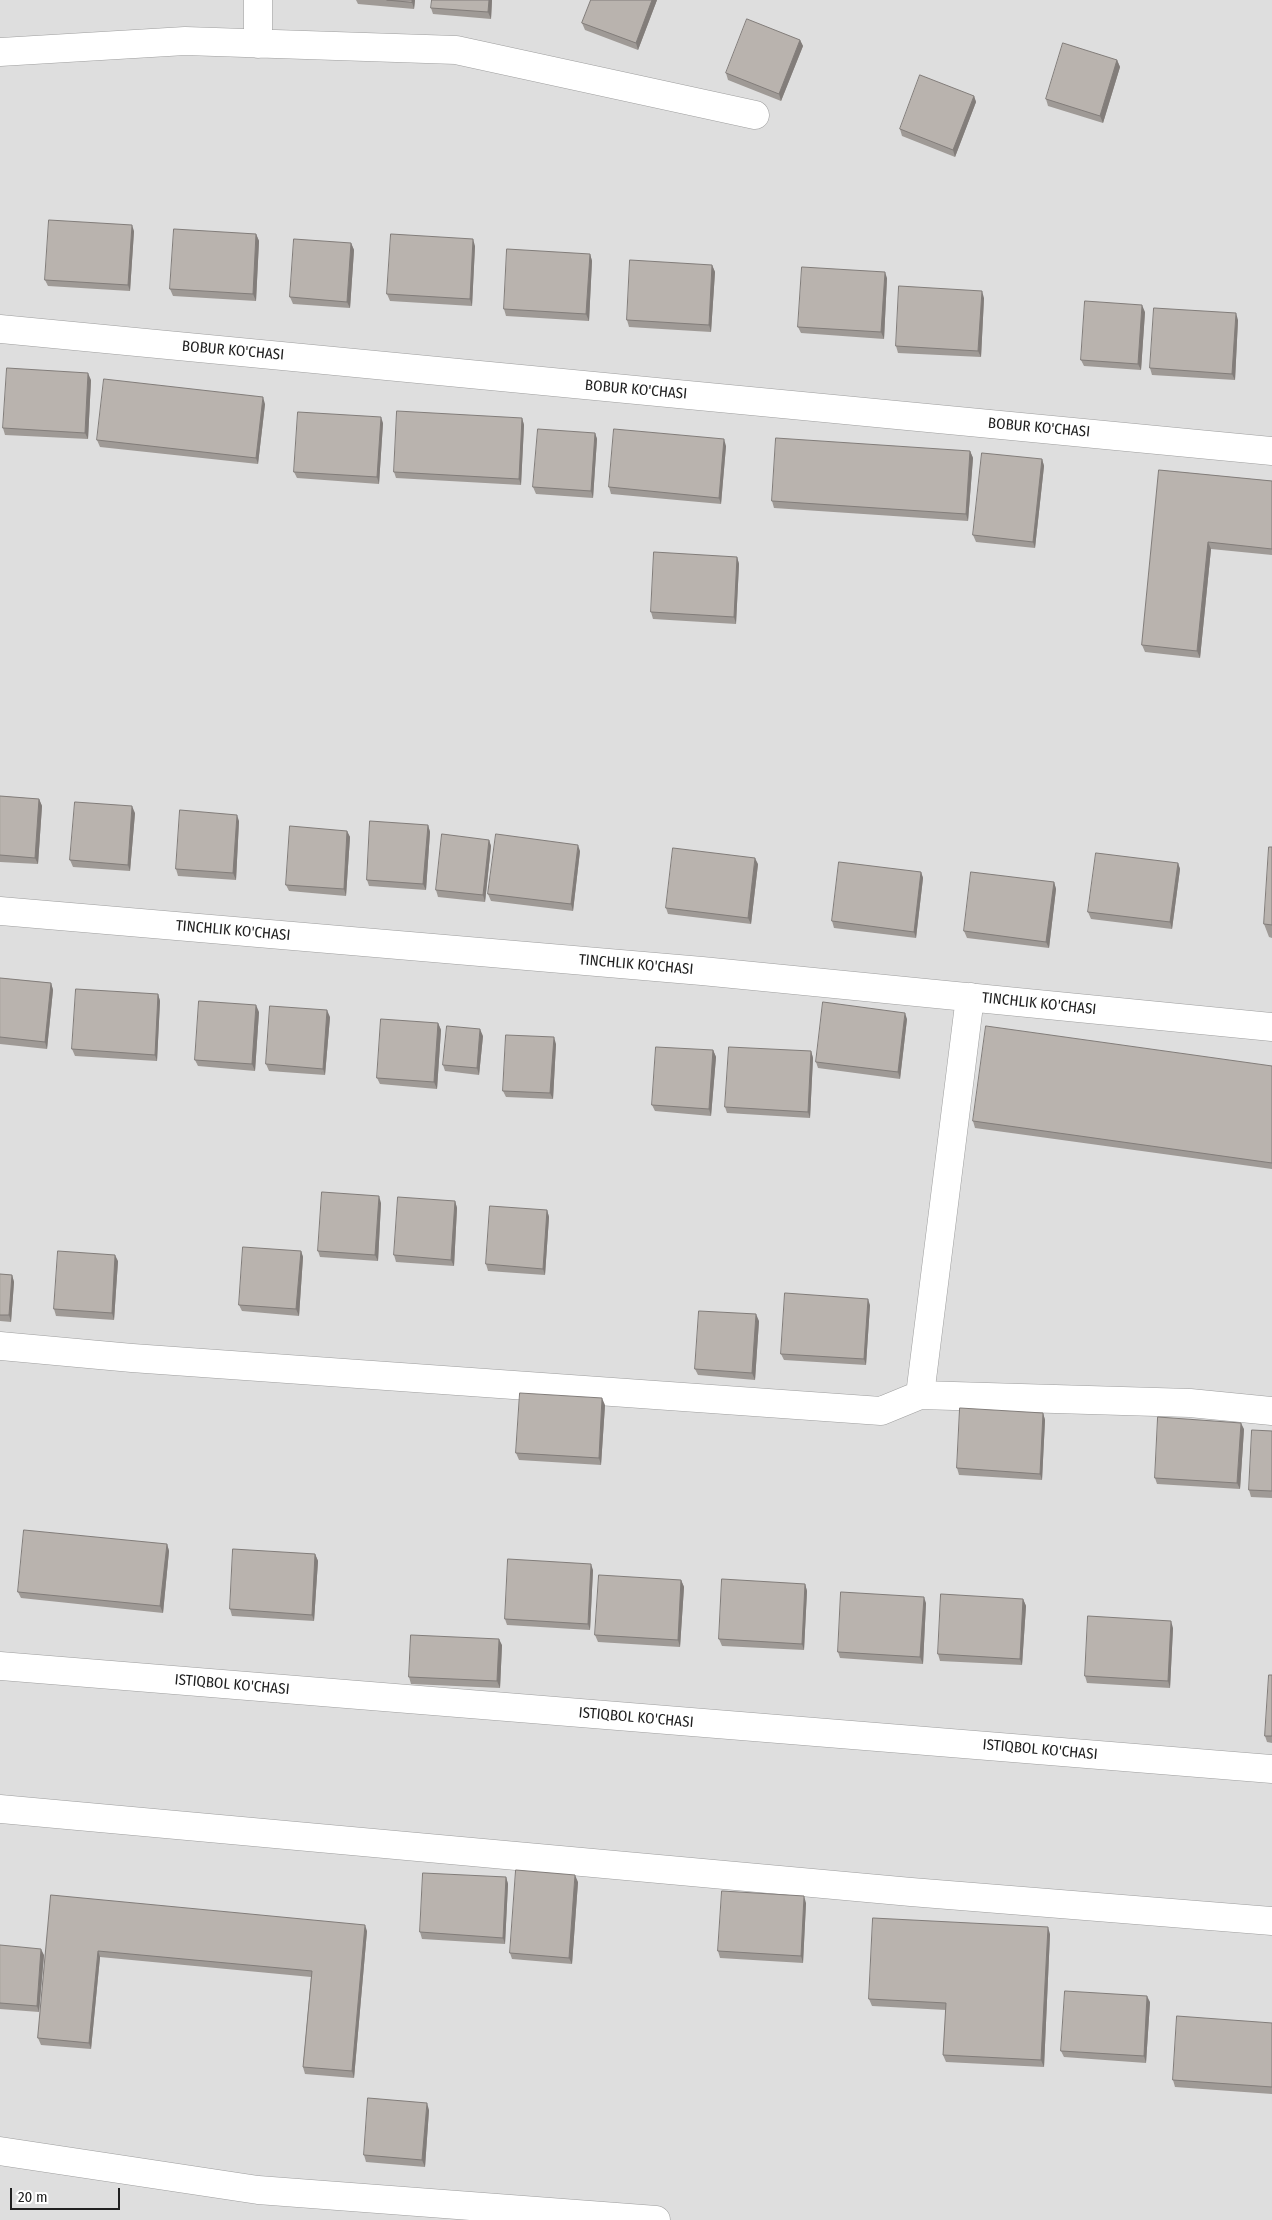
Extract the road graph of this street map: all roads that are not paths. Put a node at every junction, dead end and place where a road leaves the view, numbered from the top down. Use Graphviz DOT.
graph roads {
  1 [pos="258,0"];
  2 [pos="258,44"];
  3 [pos="0,52"];
  4 [pos="755,115"];
  5 [pos="0,329"];
  6 [pos="1272,451"];
  7 [pos="0,911"];
  8 [pos="970,997"];
  9 [pos="1272,1027"];
  10 [pos="0,1346"];
  11 [pos="920,1395"];
  12 [pos="1272,1411"];
  13 [pos="0,1666"];
  14 [pos="1272,1769"];
  15 [pos="0,1809"];
  16 [pos="1272,1921"];
  17 [pos="0,2151"];
  18 [pos="656,2220"];
  1 -- 2 [label="street"];
  2 -- 3 [label="street"];
  2 -- 4 [label="street"];
  5 -- 6 [label="street, BOBUR KO'CHASI"];
  7 -- 8 [label="street, TINCHLIK KO'CHASI"];
  8 -- 9 [label="street, TINCHLIK KO'CHASI"];
  8 -- 11 [label="street"];
  10 -- 11 [label="street"];
  11 -- 12 [label="street"];
  13 -- 14 [label="street, ISTIQBOL KO'CHASI"];
  15 -- 16 [label="street"];
  17 -- 18 [label="street"];
}
